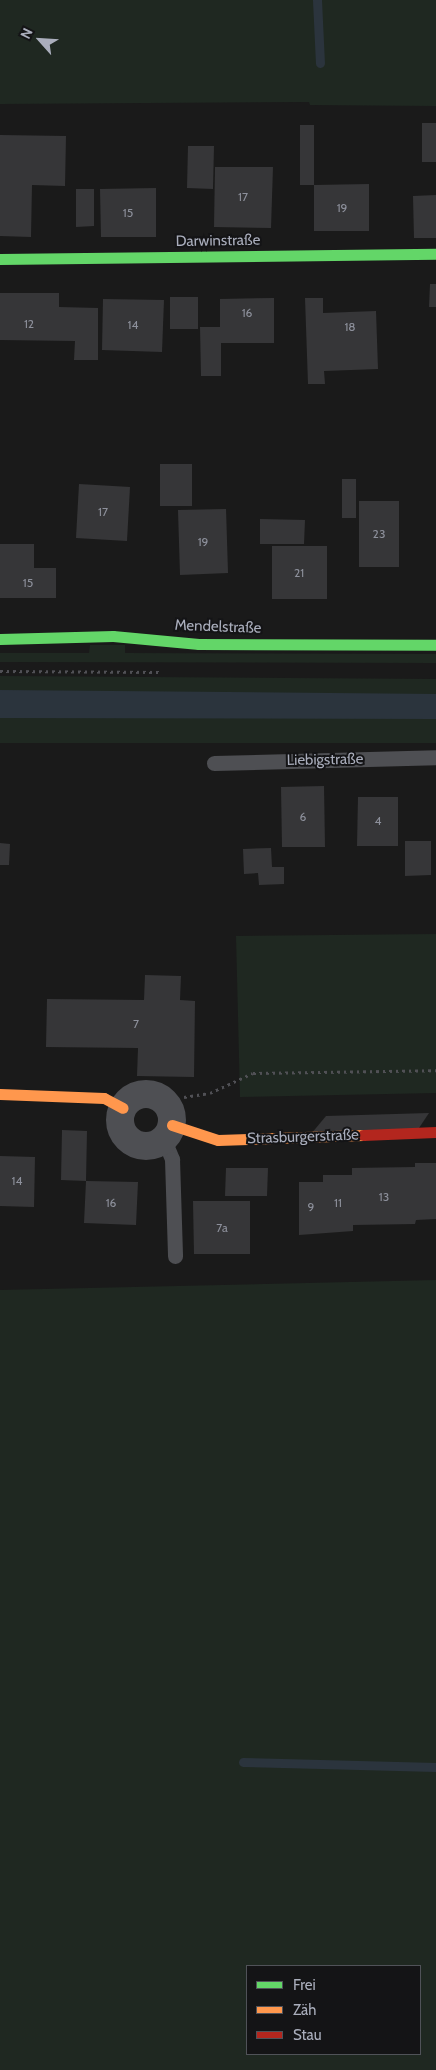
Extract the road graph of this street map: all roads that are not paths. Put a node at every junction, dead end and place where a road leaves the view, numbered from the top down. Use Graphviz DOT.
graph roads {
  1 [pos="436,254"];
  2 [pos="0,259"];
  3 [pos="0,639"];
  4 [pos="436,645"];
  5 [pos="436,757"];
  6 [pos="214,763"];
  7 [pos="0,1094"];
  8 [pos="123,1108"];
  9 [pos="166,1122"];
  10 [pos="436,1132"];
  11 [pos="175,1256"];
  1 -- 2 [label="street, Darwinstraße"];
  3 -- 4 [label="street, Mendelstraße"];
  5 -- 6 [label="lane, Liebigstraße"];
  7 -- 8 [label="street"];
  8 -- 9 [label="street, Strasburgerstraße"];
  8 -- 9 [label="street"];
  9 -- 10 [label="street, Strasburgerstraße"];
  9 -- 11 [label="lane"];
}
